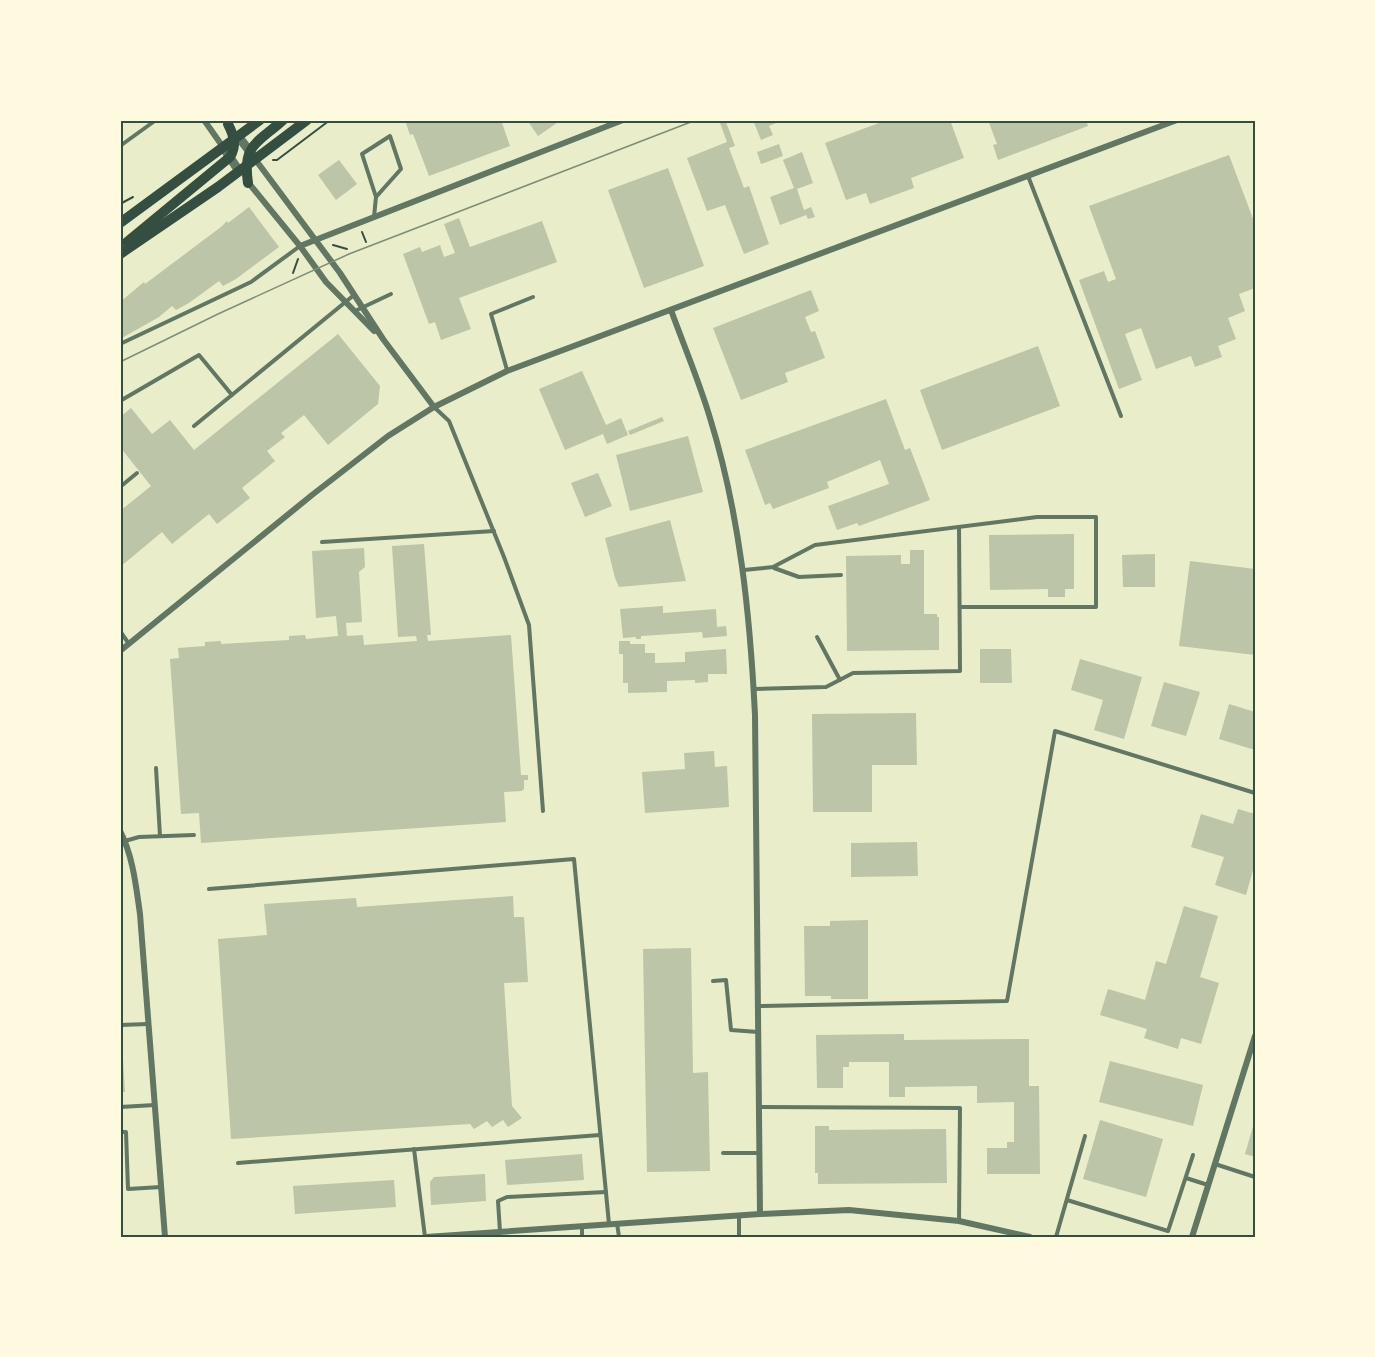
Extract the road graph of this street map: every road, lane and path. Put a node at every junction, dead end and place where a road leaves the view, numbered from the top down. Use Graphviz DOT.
graph roads {
  1 [pos="156,120"];
  2 [pos="204,120"];
  3 [pos="260,120"];
  4 [pos="283,120"];
  5 [pos="307,120"];
  6 [pos="623,120"];
  7 [pos="1177,120"];
  8 [pos="227,122"];
  9 [pos="236,138"];
  10 [pos="120,146"];
  11 [pos="223,147"];
  12 [pos="252,155"];
  13 [pos="230,157"];
  14 [pos="242,169"];
  15 [pos="1028,176"];
  16 [pos="248,183"];
  17 [pos="376,197"];
  18 [pos="374,218"];
  19 [pos="120,223"];
  20 [pos="362,232"];
  21 [pos="316,240"];
  22 [pos="366,242"];
  23 [pos="300,246"];
  24 [pos="120,248"];
  25 [pos="120,254"];
  26 [pos="391,294"];
  27 [pos="354,295"];
  28 [pos="533,297"];
  29 [pos="346,302"];
  30 [pos="362,307"];
  31 [pos="671,310"];
  32 [pos="355,311"];
  33 [pos="383,339"];
  34 [pos="120,344"];
  35 [pos="507,371"];
  36 [pos="232,395"];
  37 [pos="120,401"];
  38 [pos="435,407"];
  39 [pos="1121,416"];
  40 [pos="194,426"];
  41 [pos="137,473"];
  42 [pos="120,487"];
  43 [pos="959,527"];
  44 [pos="494,531"];
  45 [pos="322,542"];
  46 [pos="773,567"];
  47 [pos="744,570"];
  48 [pos="841,575"];
  49 [pos="960,607"];
  50 [pos="120,631"];
  51 [pos="817,637"];
  52 [pos="129,644"];
  53 [pos="120,651"];
  54 [pos="840,680"];
  55 [pos="754,689"];
  56 [pos="156,768"];
  57 [pos="1255,793"];
  58 [pos="543,811"];
  59 [pos="120,831"];
  60 [pos="194,835"];
  61 [pos="160,836"];
  62 [pos="125,841"];
  63 [pos="209,889"];
  64 [pos="713,981"];
  65 [pos="759,1006"];
  66 [pos="149,1024"];
  67 [pos="120,1025"];
  68 [pos="759,1032"];
  69 [pos="1255,1036"];
  70 [pos="155,1105"];
  71 [pos="120,1107"];
  72 [pos="759,1107"];
  73 [pos="120,1132"];
  74 [pos="600,1135"];
  75 [pos="1085,1136"];
  76 [pos="414,1149"];
  77 [pos="723,1153"];
  78 [pos="760,1153"];
  79 [pos="1193,1155"];
  80 [pos="238,1163"];
  81 [pos="1215,1164"];
  82 [pos="1255,1177"];
  83 [pos="1186,1178"];
  84 [pos="1208,1185"];
  85 [pos="161,1187"];
  86 [pos="606,1192"];
  87 [pos="1067,1200"];
  88 [pos="760,1214"];
  89 [pos="738,1215"];
  90 [pos="959,1221"];
  91 [pos="617,1223"];
  92 [pos="609,1224"];
  93 [pos="582,1225"];
  94 [pos="500,1232"];
  95 [pos="165,1237"];
  96 [pos="426,1237"];
  97 [pos="582,1237"];
  98 [pos="618,1237"];
  99 [pos="739,1237"];
  100 [pos="1030,1237"];
  101 [pos="1056,1237"];
  102 [pos="1192,1237"];
  1 -- 10 [label="lane"];
  2 -- 11 [label="street"];
  3 -- 9 [label="main road"];
  4 -- 12 [label="main road"];
  5 -- 12 [label="main road"];
  6 -- 18 [label="street"];
  7 -- 15 [label="street"];
  8 -- 9 [label="main road"];
  9 -- 11 [label="main road"];
  9 -- 12 [label="street"];
  9 -- 13 [label="main road"];
  11 -- 13 [label="street"];
  11 -- 19 [label="main road"];
  12 -- 14 [label="main road"];
  12 -- 21 [label="street"];
  13 -- 14 [label="street"];
  13 -- 24 [label="main road"];
  14 -- 16 [label="main road"];
  14 -- 25 [label="main road"];
  15 -- 31 [label="street"];
  15 -- 39 [label="lane"];
  16 -- 23 [label="street"];
  17 -- 17 [label="lane"];
  17 -- 18 [label="lane"];
  18 -- 21 [label="street"];
  20 -- 22 [label="path"];
  21 -- 23 [label="street"];
  21 -- 27 [label="street"];
  23 -- 29 [label="street"];
  23 -- 34 [label="lane"];
  26 -- 30 [label="lane"];
  27 -- 29 [label="lane"];
  27 -- 30 [label="street"];
  28 -- 35 [label="lane"];
  29 -- 32 [label="street"];
  29 -- 36 [label="lane"];
  30 -- 32 [label="lane"];
  30 -- 33 [label="street"];
  31 -- 35 [label="street"];
  31 -- 47 [label="street"];
  32 -- 33 [label="street"];
  33 -- 38 [label="street"];
  35 -- 38 [label="street"];
  36 -- 37 [label="lane"];
  36 -- 40 [label="lane"];
  38 -- 44 [label="lane"];
  38 -- 52 [label="street"];
  41 -- 42 [label="lane"];
  43 -- 46 [label="lane"];
  43 -- 49 [label="lane"];
  43 -- 49 [label="lane"];
  44 -- 45 [label="lane"];
  44 -- 58 [label="lane"];
  46 -- 47 [label="lane"];
  46 -- 48 [label="lane"];
  47 -- 55 [label="street"];
  49 -- 54 [label="lane"];
  50 -- 52 [label="lane"];
  51 -- 54 [label="lane"];
  52 -- 53 [label="street"];
  54 -- 55 [label="lane"];
  55 -- 65 [label="street"];
  56 -- 61 [label="lane"];
  57 -- 65 [label="lane"];
  59 -- 62 [label="street"];
  60 -- 61 [label="lane"];
  61 -- 62 [label="lane"];
  62 -- 66 [label="street"];
  63 -- 74 [label="lane"];
  64 -- 68 [label="lane"];
  65 -- 68 [label="street"];
  66 -- 67 [label="lane"];
  66 -- 70 [label="street"];
  68 -- 72 [label="street"];
  69 -- 81 [label="street"];
  70 -- 71 [label="lane"];
  70 -- 85 [label="street"];
  72 -- 78 [label="street"];
  72 -- 90 [label="lane"];
  73 -- 85 [label="lane"];
  74 -- 76 [label="lane"];
  74 -- 86 [label="lane"];
  75 -- 87 [label="lane"];
  76 -- 80 [label="lane"];
  76 -- 96 [label="lane"];
  77 -- 78 [label="lane"];
  78 -- 88 [label="street"];
  79 -- 83 [label="lane"];
  81 -- 82 [label="lane"];
  81 -- 84 [label="street"];
  83 -- 84 [label="lane"];
  83 -- 87 [label="lane"];
  84 -- 102 [label="street"];
  85 -- 95 [label="street"];
  86 -- 92 [label="lane"];
  86 -- 94 [label="lane"];
  87 -- 101 [label="lane"];
  88 -- 89 [label="street"];
  88 -- 90 [label="street"];
  89 -- 91 [label="street"];
  89 -- 99 [label="lane"];
  90 -- 100 [label="street"];
  91 -- 92 [label="street"];
  91 -- 98 [label="lane"];
  92 -- 93 [label="street"];
  93 -- 94 [label="street"];
  93 -- 97 [label="lane"];
  94 -- 96 [label="street"];
}
